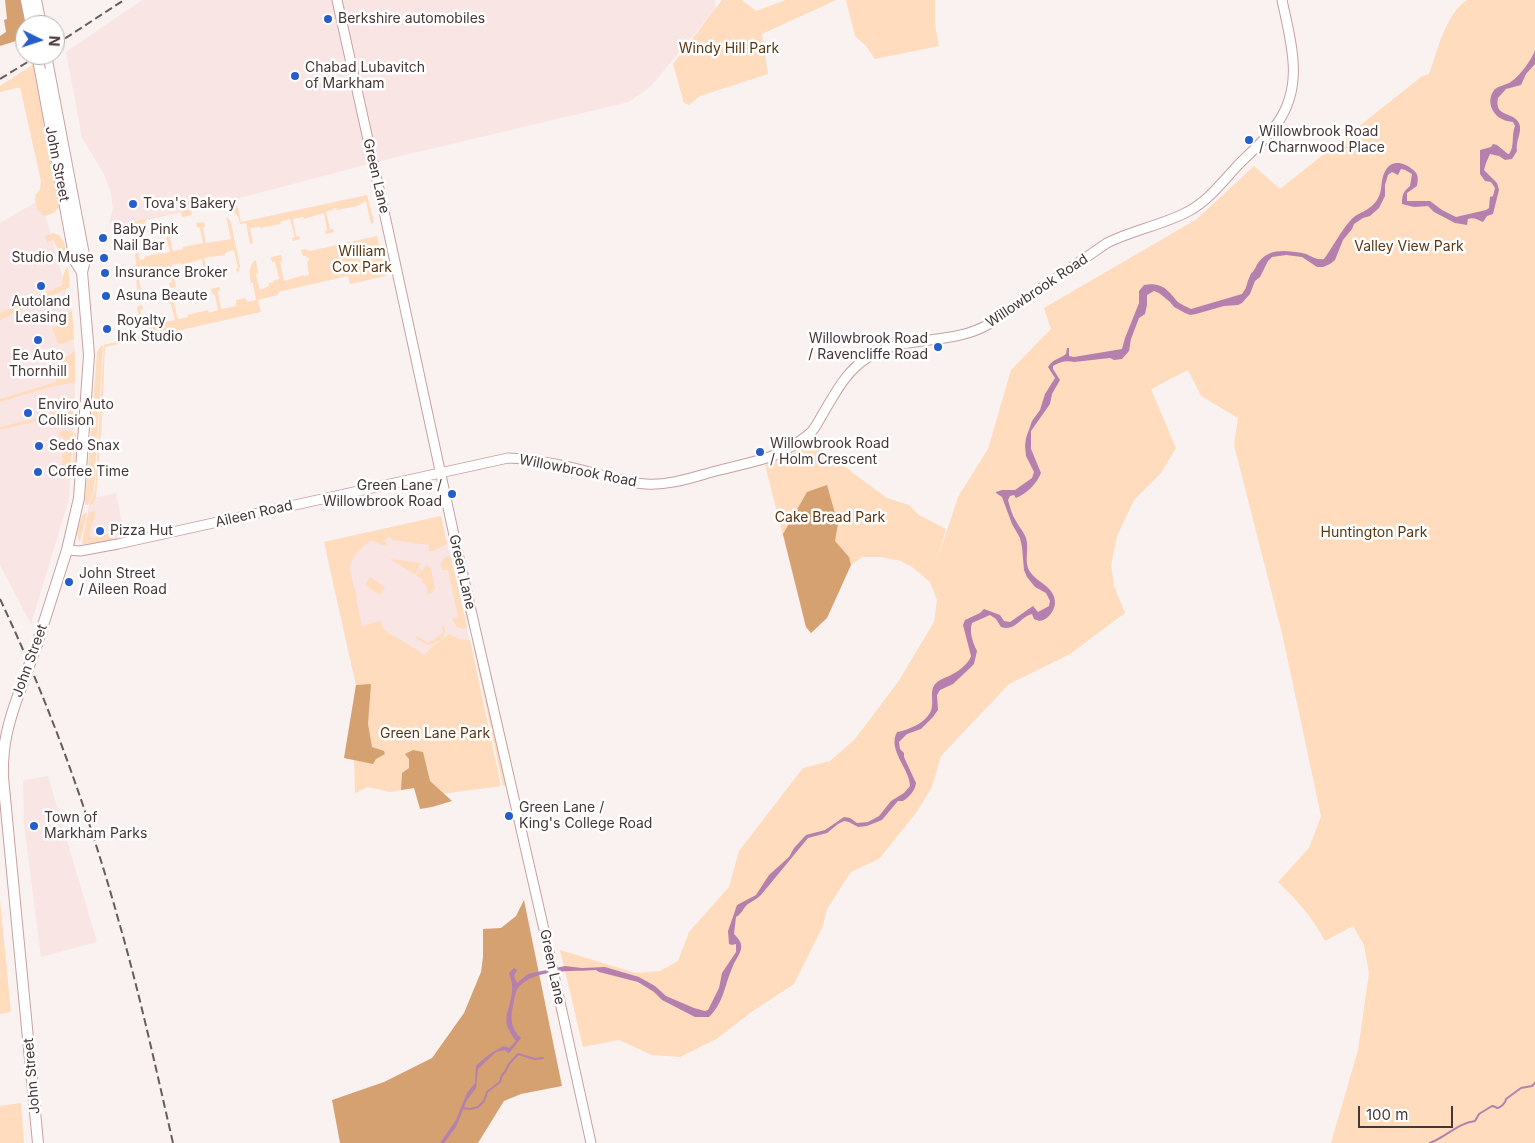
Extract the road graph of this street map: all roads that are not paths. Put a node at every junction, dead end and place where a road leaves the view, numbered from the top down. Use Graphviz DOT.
graph roads {
  1 [pos="26,0"];
  2 [pos="36,0"];
  3 [pos="337,0"];
  4 [pos="1282,0"];
  5 [pos="29,15"];
  6 [pos="38,15"];
  7 [pos="42,65"];
  8 [pos="45,65"];
  9 [pos="44,70"];
  10 [pos="440,472"];
  11 [pos="67,550"];
  12 [pos="38,1143"];
  13 [pos="591,1143"];
  1 -- 5 [label="main road"];
  2 -- 6 [label="main road"];
  3 -- 10 [label="street, Green Lane"];
  4 -- 10 [label="street, Willowbrook Road"];
  7 -- 9 [label="main road, John Street, bridge"];
  8 -- 9 [label="main road, John Street"];
  9 -- 11 [label="main road, John Street"];
  10 -- 11 [label="street, Aileen Road"];
  10 -- 13 [label="street, Green Lane"];
  11 -- 12 [label="main road, John Street, bridge"];
}
